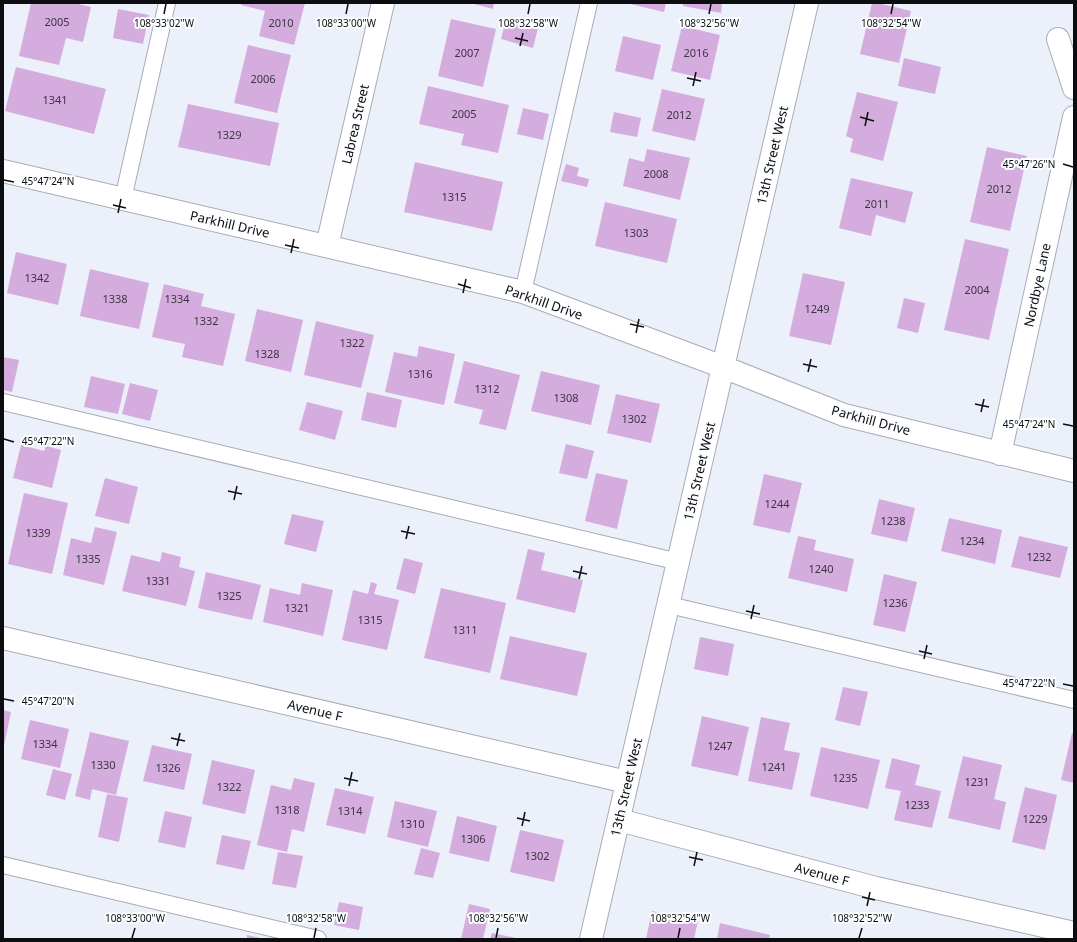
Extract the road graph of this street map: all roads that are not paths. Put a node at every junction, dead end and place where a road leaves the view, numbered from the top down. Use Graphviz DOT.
graph roads {
  1 [pos="167,3"];
  2 [pos="383,3"];
  3 [pos="589,3"];
  4 [pos="807,3"];
  5 [pos="1058,40"];
  6 [pos="1074,88"];
  7 [pos="1074,116"];
  8 [pos="3,171"];
  9 [pos="123,199"];
  10 [pos="327,246"];
  11 [pos="522,292"];
  12 [pos="724,367"];
  13 [pos="3,402"];
  14 [pos="1000,454"];
  15 [pos="1074,471"];
  16 [pos="679,562"];
  17 [pos="668,605"];
  18 [pos="3,638"];
  19 [pos="1074,700"];
  20 [pos="627,782"];
  21 [pos="619,820"];
  22 [pos="3,865"];
  23 [pos="1074,933"];
  24 [pos="318,939"];
  25 [pos="592,939"];
  1 -- 9 [label="lane"];
  2 -- 10 [label="street, Labrea Street"];
  3 -- 11 [label="lane"];
  4 -- 12 [label="street, 13th Street West"];
  5 -- 6 [label="street"];
  7 -- 14 [label="street, Nordbye Lane"];
  8 -- 9 [label="street, Parkhill Drive"];
  9 -- 10 [label="street, Parkhill Drive"];
  10 -- 11 [label="street, Parkhill Drive"];
  11 -- 12 [label="street, Parkhill Drive"];
  12 -- 14 [label="street, Parkhill Drive"];
  12 -- 16 [label="street, 13th Street West"];
  13 -- 16 [label="lane"];
  14 -- 15 [label="street, Parkhill Drive"];
  16 -- 17 [label="street, 13th Street West"];
  17 -- 19 [label="lane"];
  17 -- 20 [label="street, 13th Street West"];
  18 -- 20 [label="street, Avenue F"];
  20 -- 21 [label="street, 13th Street West"];
  21 -- 23 [label="street, Avenue F"];
  21 -- 25 [label="street, 13th Street West"];
  22 -- 24 [label="lane"];
}
